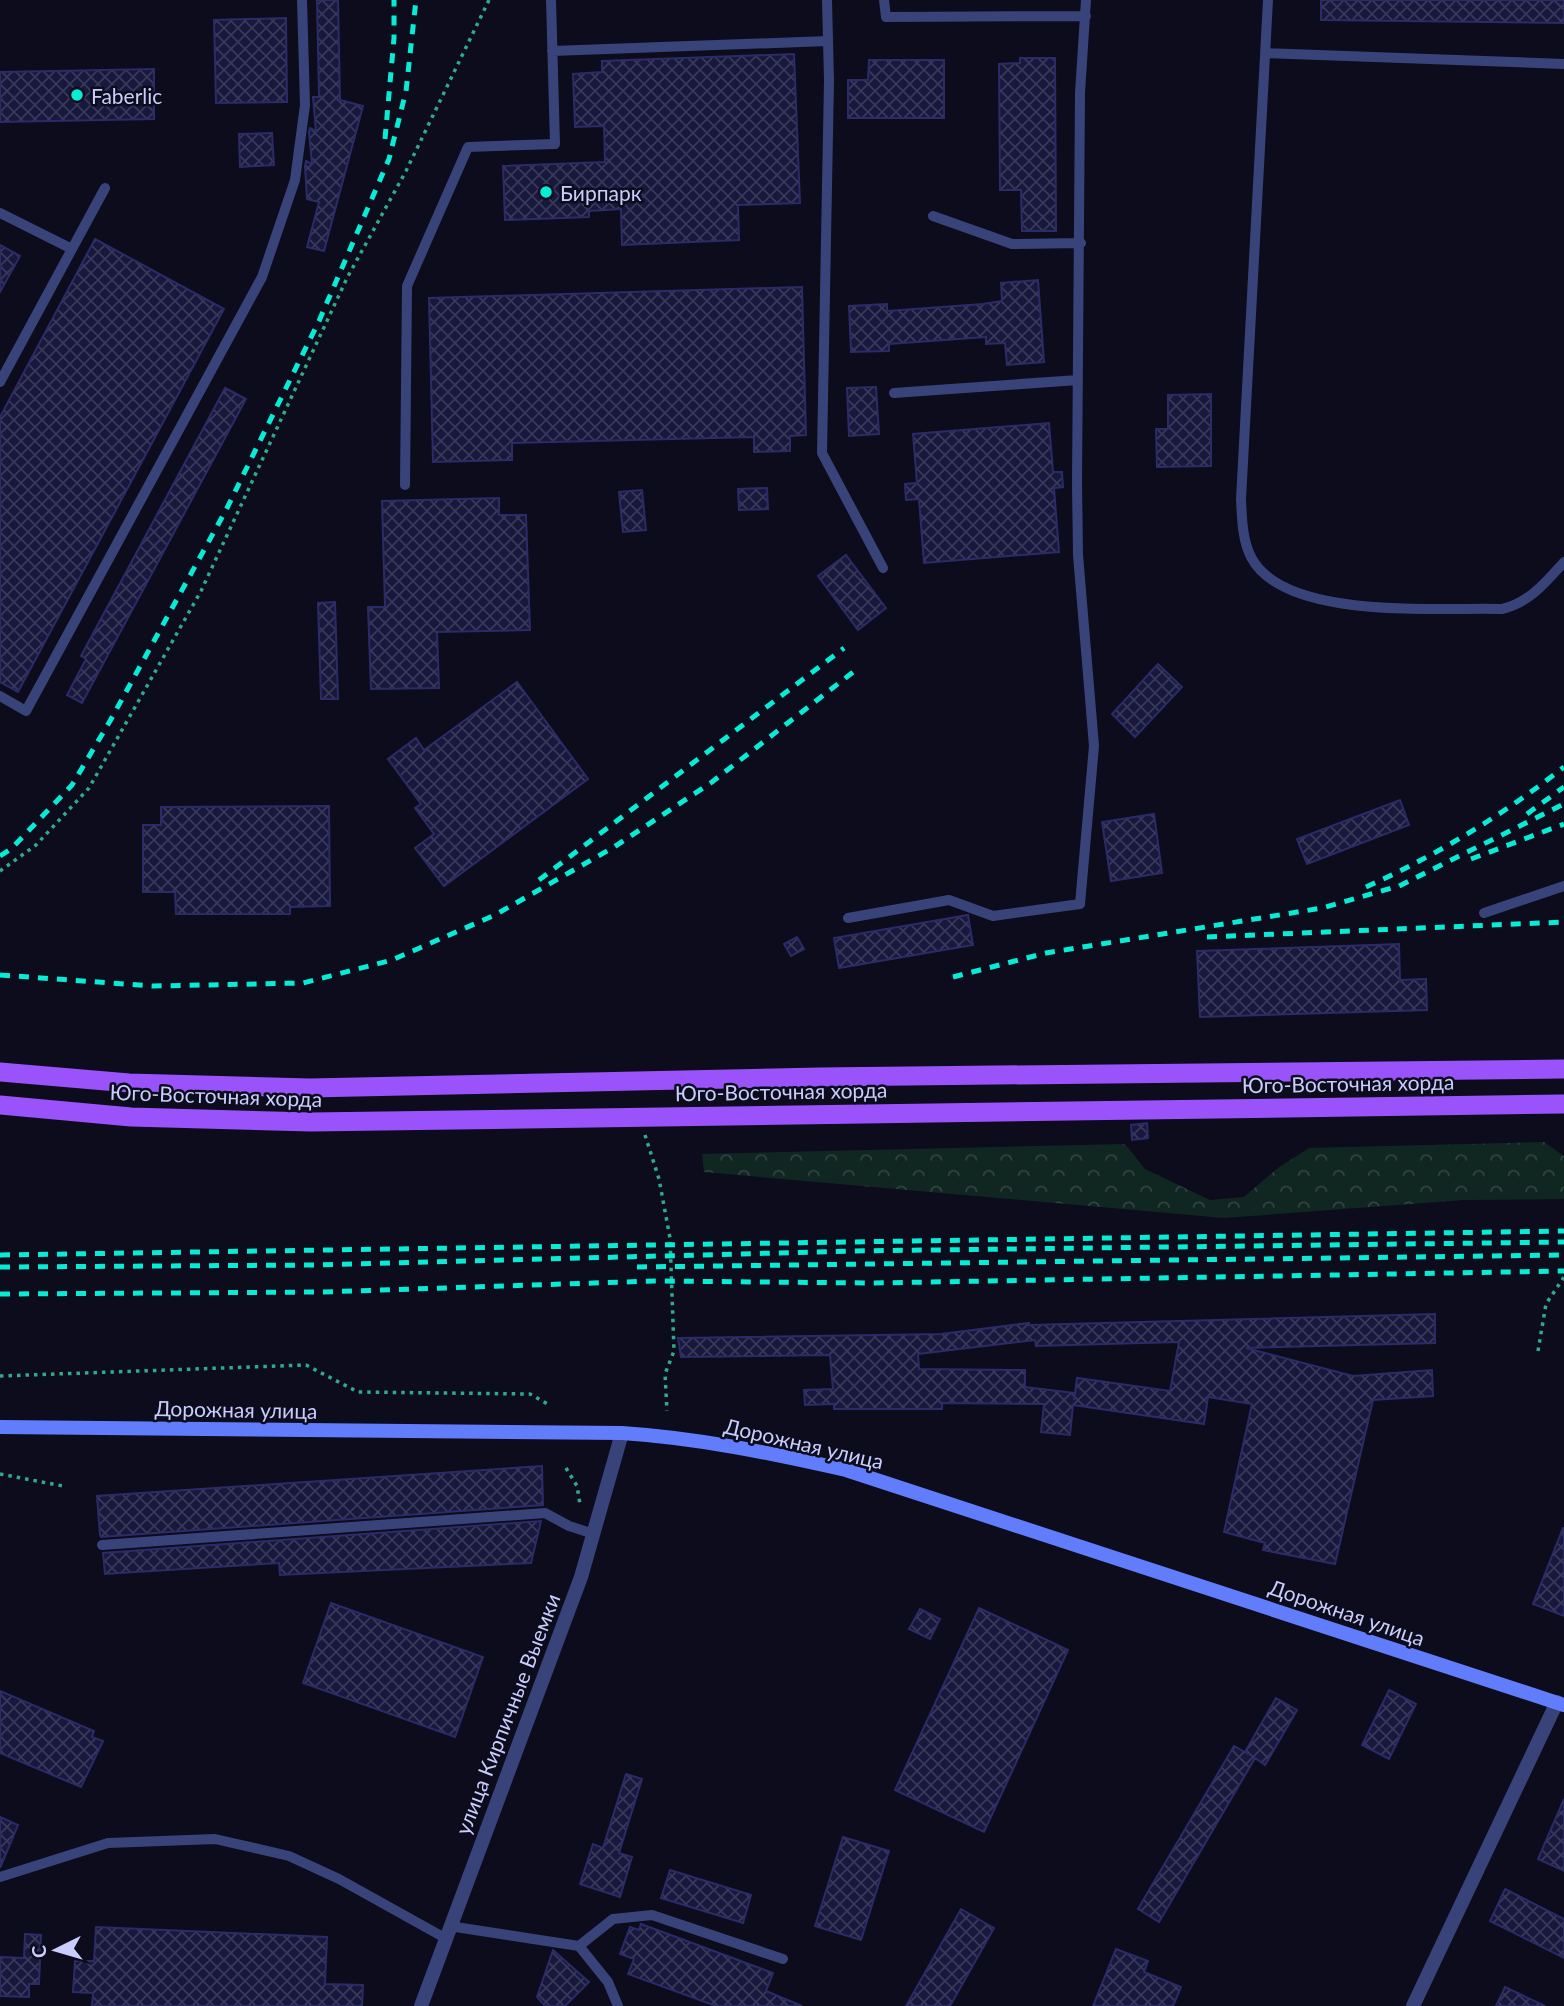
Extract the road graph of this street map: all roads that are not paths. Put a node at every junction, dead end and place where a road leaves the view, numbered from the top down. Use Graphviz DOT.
graph roads {
  1 [pos="302,0"];
  2 [pos="551,0"];
  3 [pos="827,0"];
  4 [pos="884,0"];
  5 [pos="1086,0"];
  6 [pos="1268,0"];
  7 [pos="1086,16"];
  8 [pos="828,41"];
  9 [pos="552,51"];
  10 [pos="1266,53"];
  11 [pos="1564,64"];
  12 [pos="105,188"];
  13 [pos="0,213"];
  14 [pos="933,216"];
  15 [pos="1081,243"];
  16 [pos="72,249"];
  17 [pos="1078,380"];
  18 [pos="0,382"];
  19 [pos="894,393"];
  20 [pos="405,485"];
  21 [pos="1564,562"];
  22 [pos="883,568"];
  23 [pos="0,696"];
  24 [pos="1564,886"];
  25 [pos="1484,913"];
  26 [pos="848,918"];
  27 [pos="1564,1069"];
  28 [pos="0,1072"];
  29 [pos="1564,1104"];
  30 [pos="0,1105"];
  31 [pos="0,1427"];
  32 [pos="622,1433"];
  33 [pos="594,1534"];
  34 [pos="102,1545"];
  35 [pos="1560,1703"];
  36 [pos="0,1877"];
  37 [pos="447,1932"];
  38 [pos="579,1946"];
  39 [pos="783,1959"];
  40 [pos="421,2006"];
  41 [pos="618,2006"];
  42 [pos="1413,2006"];
  1 -- 23 [label="lane"];
  2 -- 9 [label="lane"];
  3 -- 8 [label="lane"];
  4 -- 7 [label="lane"];
  5 -- 7 [label="lane"];
  6 -- 10 [label="lane"];
  7 -- 15 [label="lane"];
  8 -- 9 [label="lane"];
  8 -- 22 [label="lane"];
  9 -- 20 [label="lane"];
  10 -- 11 [label="lane"];
  10 -- 21 [label="lane"];
  12 -- 16 [label="lane"];
  13 -- 16 [label="lane"];
  14 -- 15 [label="lane"];
  15 -- 17 [label="lane"];
  16 -- 18 [label="lane"];
  17 -- 19 [label="lane"];
  17 -- 26 [label="lane"];
  24 -- 25 [label="lane"];
  27 -- 28 [label="main road, Юго-Восточная хорда"];
  29 -- 30 [label="main road, Юго-Восточная хорда"];
  31 -- 32 [label="main road, Дорожная улица"];
  32 -- 33 [label="street, улица Кирпичные Выемки"];
  32 -- 35 [label="main road, Дорожная улица"];
  33 -- 34 [label="lane"];
  33 -- 37 [label="street, улица Кирпичные Выемки"];
  35 -- 42 [label="street"];
  36 -- 37 [label="lane"];
  37 -- 38 [label="lane"];
  37 -- 40 [label="street, улица Кирпичные Выемки"];
  38 -- 39 [label="lane"];
  38 -- 41 [label="lane"];
}
